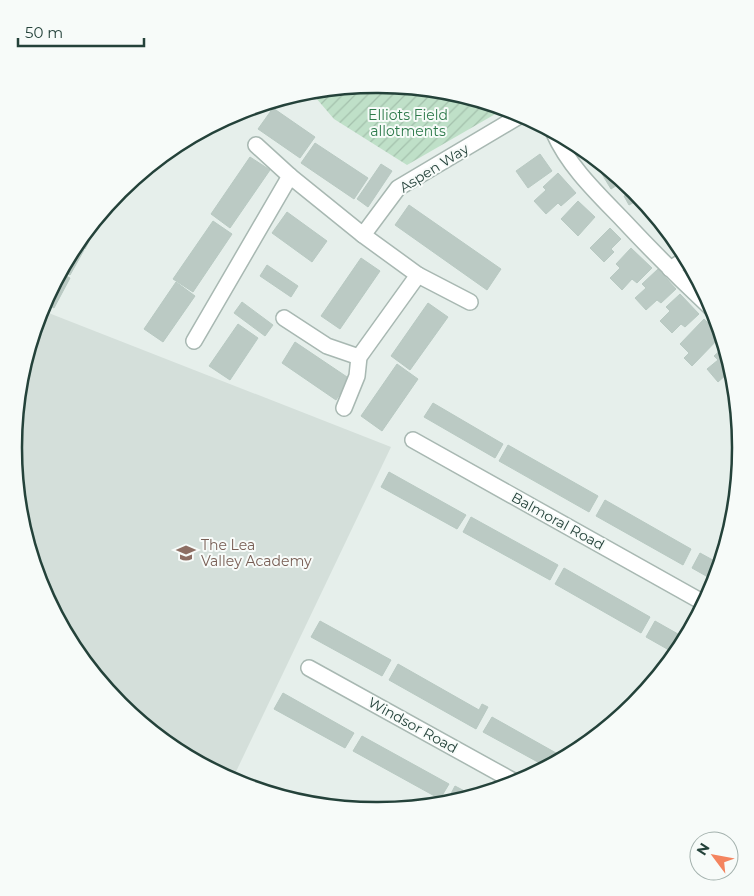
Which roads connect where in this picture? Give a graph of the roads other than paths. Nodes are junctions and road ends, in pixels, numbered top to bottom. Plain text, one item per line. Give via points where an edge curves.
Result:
1 (513, 120) edge
2 (256, 145) dead end
3 (560, 145) edge
4 (290, 176) junction
5 (363, 235) junction
6 (680, 264) edge
7 (670, 269) junction
8 (418, 276) junction
9 (697, 294) edge
10 (470, 302) dead end
11 (284, 318) dead end
12 (194, 341) dead end
13 (358, 357) junction
14 (344, 408) dead end
15 (412, 440) dead end
16 (698, 599) edge
17 (308, 668) dead end
18 (508, 778) edge

1 - 5 street, Aspen Way via 398,188
2 - 4 street
3 - 7 street via 577,170
4 - 5 street
4 - 12 street
5 - 8 street
6 - 7 street
7 - 9 street
8 - 10 street
8 - 13 street
11 - 13 street via 327,346
13 - 14 street via 357,376
15 - 16 street, Balmoral Road
17 - 18 street, Windsor Road

